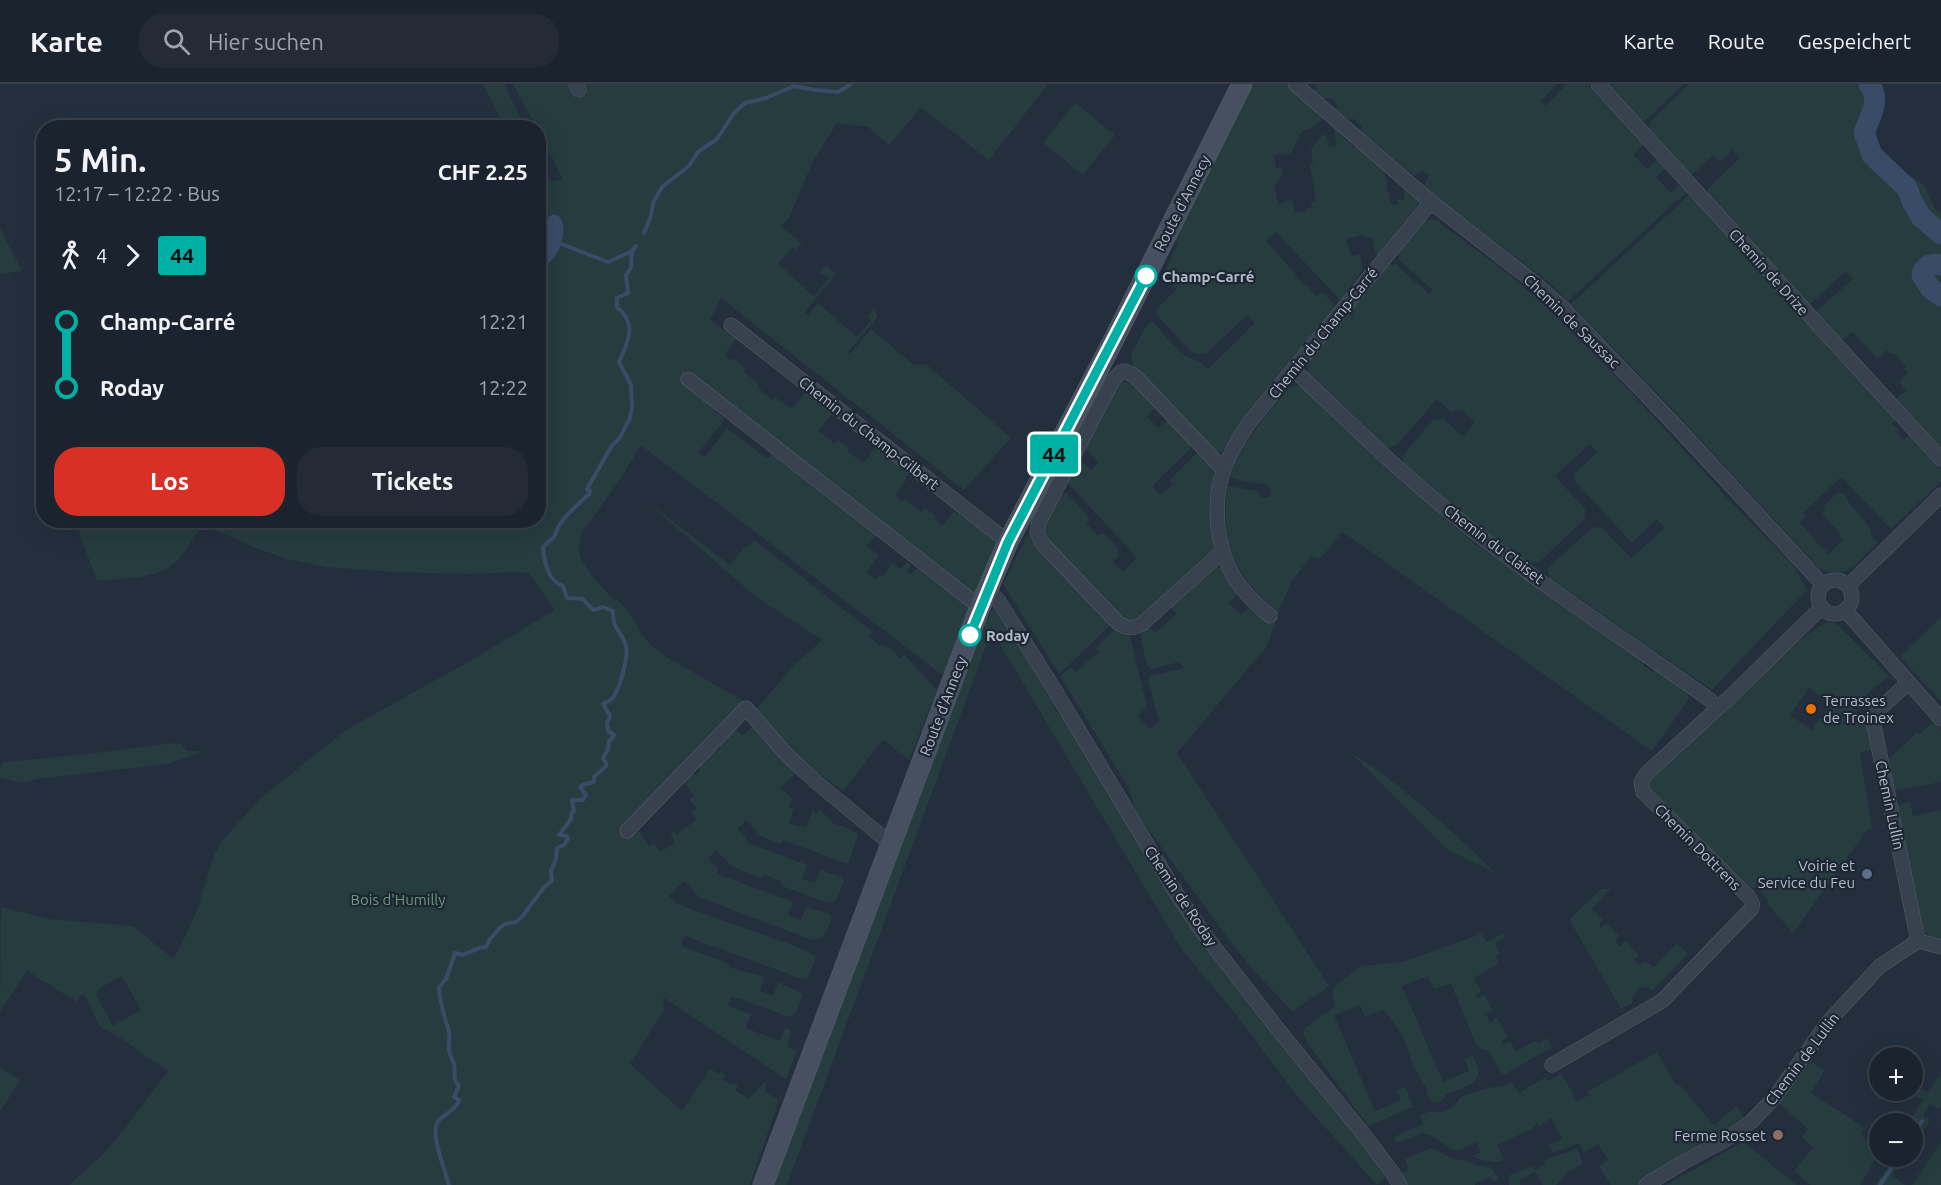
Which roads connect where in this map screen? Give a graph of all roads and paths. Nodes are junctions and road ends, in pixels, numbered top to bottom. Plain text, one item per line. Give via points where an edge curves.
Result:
1 (1242, 84) edge
2 (1295, 84) edge
3 (1598, 84) edge
4 (1431, 202) junction
5 (731, 325) dead end
6 (1294, 370) junction
7 (688, 379) dead end
8 (1941, 459) edge
9 (1223, 469) junction
10 (1941, 495) edge
11 (1008, 542) junction
12 (1223, 551) junction
13 (1824, 585) junction
14 (1848, 586) junction
15 (983, 599) junction
16 (1822, 607) junction
17 (1845, 610) junction
18 (1269, 616) dead end
19 (1908, 683) junction
20 (1710, 700) dead end
21 (1941, 719) edge
22 (627, 831) dead end
23 (891, 844) junction
24 (1918, 941) junction
25 (1941, 947) edge
26 (1552, 1065) dead end
27 (763, 1185) edge
28 (1400, 1185) edge
29 (1646, 1185) edge

1 - 11 main road, Route d'Annecy
2 - 4 street, Chemin de Saussac
3 - 8 street, Chemin de Drize
4 - 6 street, Chemin du Champ-Carré
4 - 13 street, Chemin de Saussac via 1563,308
5 - 11 street, Chemin du Champ-Gilbert
6 - 9 street, Chemin du Champ-Carré via 1249,423
6 - 20 street, Chemin du Claiset via 1452,514
7 - 15 street, Chemin de Roday
9 - 12 street, Chemin du Champ-Carré via 1218,524
9 - 12 street via 1135,376 1121,372 1113,380 1060,481 1037,533 1117,622 1128,628 1142,624
10 - 14 street
11 - 15 main road, Route d'Annecy
12 - 18 street, Chemin du Champ-Carré via 1235,579
13 - 14 street via 1836,580
13 - 16 street via 1818,596
14 - 17 street via 1851,601
15 - 23 main road, Route d'Annecy
15 - 28 street, Chemin de Roday via 998,600 1204,934
16 - 17 street via 1833,613
16 - 26 street, Chemin Dottrens via 1641,782 1643,792 1749,897 1752,908 1662,1001
17 - 19 street
19 - 21 street
19 - 24 street, Chemin Lullin via 1876,712 1873,721
22 - 23 street via 746,708 808,774
23 - 27 main road, Route d'Annecy
24 - 25 street
24 - 29 street, Chemin de Lullin via 1880,966 1828,1022 1775,1097 1751,1122

